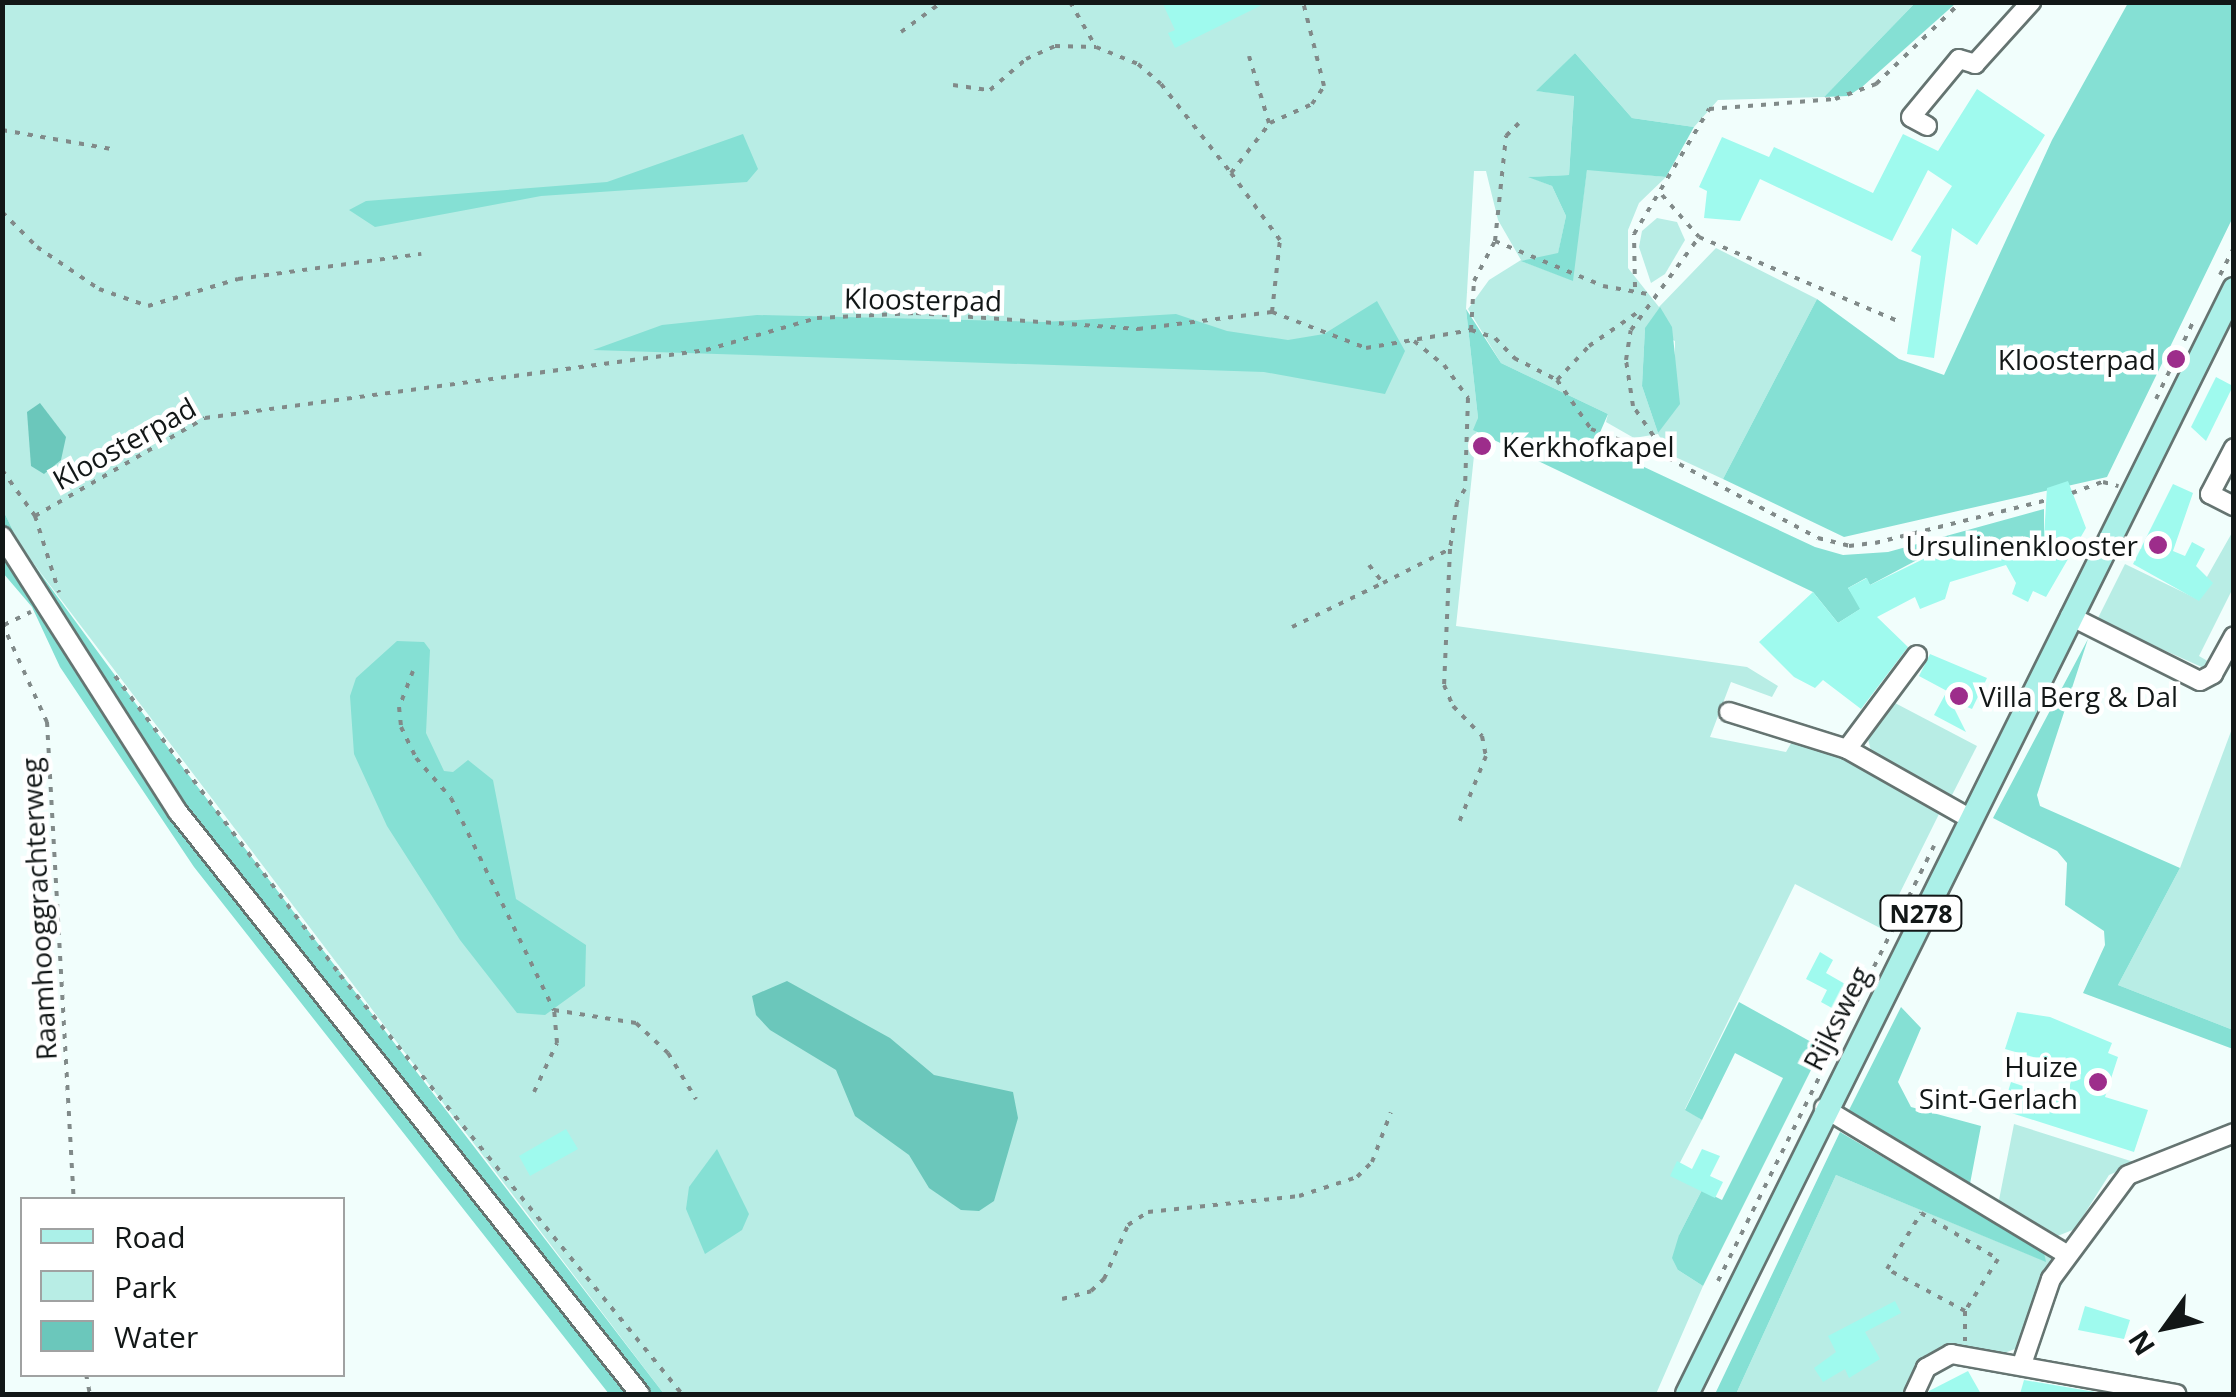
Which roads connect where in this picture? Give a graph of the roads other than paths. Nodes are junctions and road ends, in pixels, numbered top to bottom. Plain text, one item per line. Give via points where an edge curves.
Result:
1 (2031, 2) edge
2 (1926, 126) dead end
3 (2234, 289) edge
4 (2226, 321) edge
5 (2234, 448) edge
6 (2234, 506) edge
7 (2, 536) edge
8 (2070, 616) junction
9 (2234, 636) edge
10 (1916, 655) dead end
11 (1729, 712) dead end
12 (1846, 750) junction
13 (1969, 818) junction
14 (1824, 1108) junction
15 (2234, 1133) edge
16 (2066, 1254) junction
17 (2022, 1364) junction
18 (640, 1394) edge
19 (1687, 1394) edge
20 (1914, 1394) edge
21 (2176, 1394) edge

1 - 2 street via 1975,64 1959,59 1910,116
3 - 4 main road, Rijksweg / N278
4 - 8 main road, Rijksweg / N278
5 - 6 street via 2210,494
7 - 18 street via 53,604 196,838
8 - 9 street via 2200,680 2214,674
8 - 13 main road, Rijksweg / N278
10 - 12 street
11 - 12 street
12 - 13 street
13 - 14 main road, Rijksweg / N278
14 - 16 street
14 - 19 main road, Rijksweg / N278
15 - 16 street via 2128,1175
16 - 17 street via 2050,1280
17 - 20 street via 1951,1354 1926,1368
17 - 21 street

